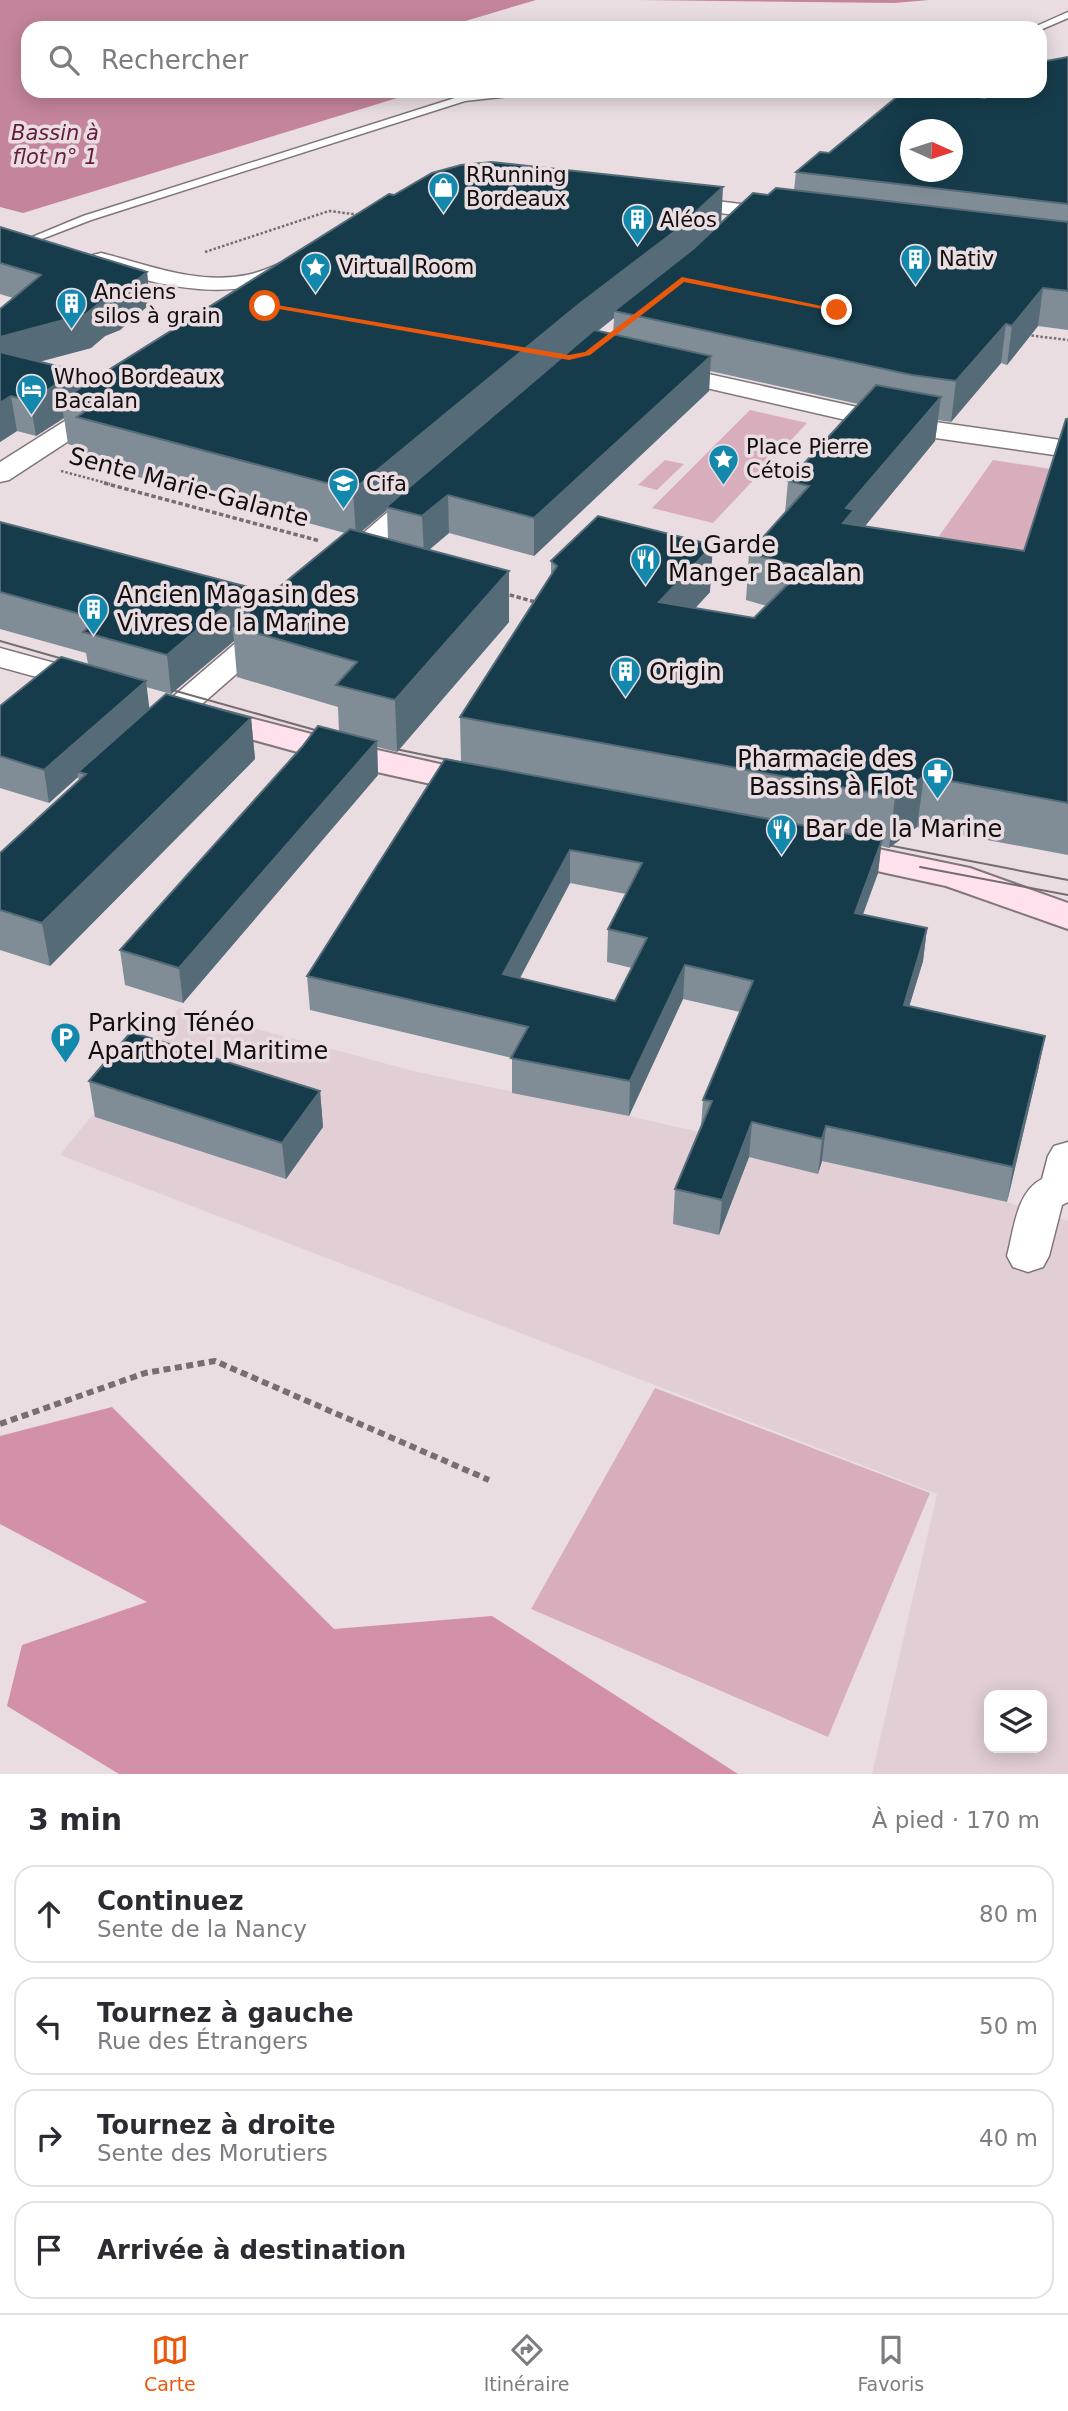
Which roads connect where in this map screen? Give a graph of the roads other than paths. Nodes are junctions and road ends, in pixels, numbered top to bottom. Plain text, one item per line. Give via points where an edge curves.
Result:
1 (1068, 15) edge
2 (1047, 24) edge
3 (464, 98) edge
4 (967, 98) edge
5 (910, 108) edge
6 (789, 192) edge
7 (658, 200) edge
8 (764, 213) junction
9 (803, 218) edge
10 (732, 231) edge
11 (20, 237) joint
12 (313, 253) edge
13 (641, 366) edge
14 (126, 392) edge
15 (1068, 449) edge
16 (0, 474) edge
17 (442, 480) edge
18 (327, 579) edge
19 (285, 616) edge
20 (0, 657) edge
21 (147, 700) junction
22 (133, 748) edge
23 (522, 793) edge
24 (798, 845) edge
25 (1064, 917) edge
26 (1066, 1178) edge
27 (1028, 1256) dead end

1 - 2 lane
3 - 11 lane
4 - 5 street
6 - 8 street
7 - 8 street
8 - 9 street
8 - 10 street via 742,221
11 - 12 street via 169,281 245,295
13 - 15 street via 907,426
14 - 16 street
17 - 18 street
19 - 21 street
20 - 21 street
21 - 22 street
21 - 23 street via 341,753
24 - 25 street via 920,867 982,884
26 - 27 street via 1044,1196

